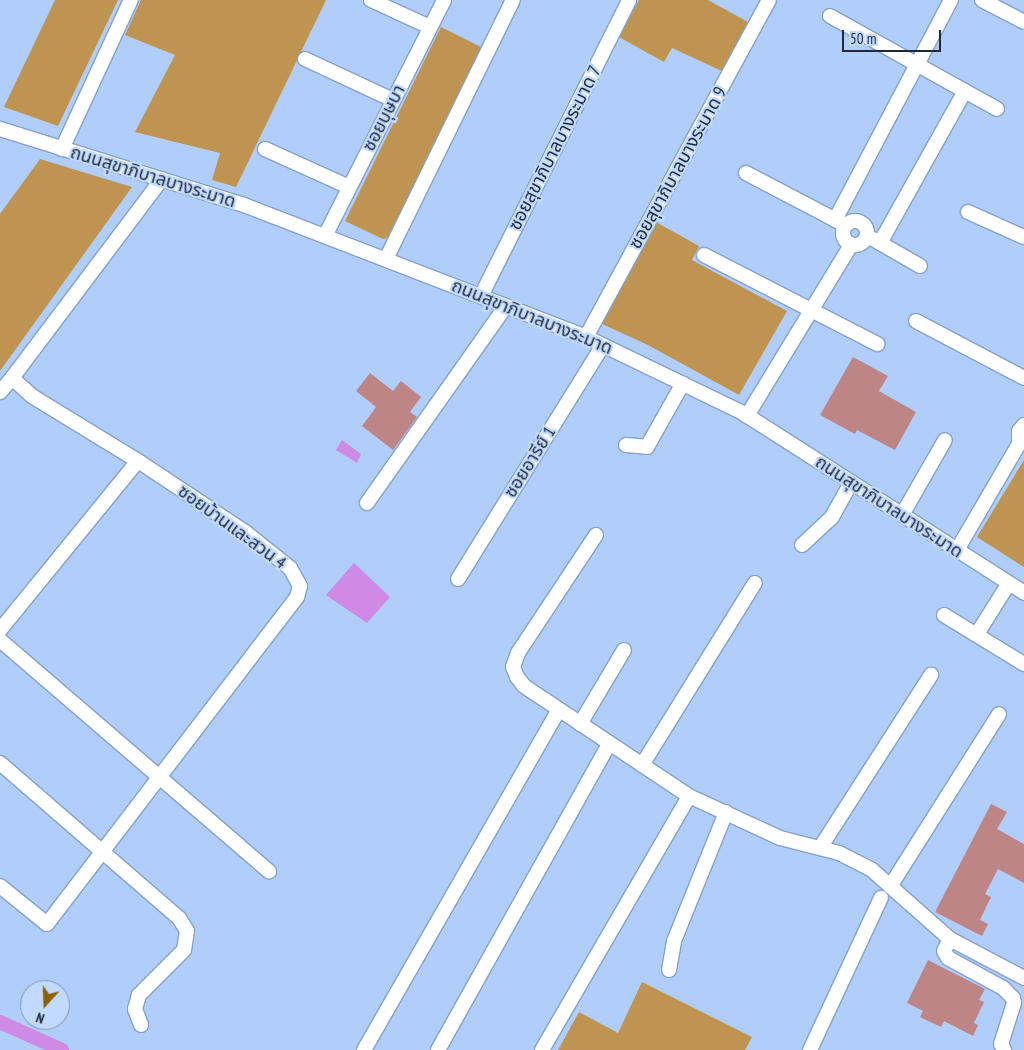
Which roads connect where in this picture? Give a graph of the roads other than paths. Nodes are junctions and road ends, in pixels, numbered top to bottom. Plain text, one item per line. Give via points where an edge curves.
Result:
1 (131, 0) edge
2 (371, 0) edge
3 (444, 0) edge
4 (514, 0) edge
5 (629, 0) edge
6 (769, 0) edge
7 (951, 0) edge
8 (982, 0) edge
9 (830, 16) dead end
10 (1024, 22) edge
11 (430, 28) junction
12 (304, 59) dead end
13 (917, 64) junction
14 (965, 91) junction
15 (394, 100) junction
16 (997, 109) dead end
17 (0, 129) edge
18 (62, 149) junction
19 (265, 149) dead end
20 (746, 173) dead end
21 (162, 179) junction
22 (349, 187) junction
23 (968, 212) dead end
24 (840, 223) junction
25 (325, 236) junction
26 (867, 236) junction
27 (1024, 237) edge
28 (880, 243) junction
29 (851, 245) junction
30 (704, 255) dead end
31 (386, 259) junction
32 (920, 266) dead end
33 (481, 296) junction
34 (506, 306) junction
35 (811, 310) junction
36 (916, 322) dead end
37 (586, 337) junction
38 (877, 344) dead end
39 (603, 345) junction
40 (12, 378) junction
41 (1024, 378) edge
42 (683, 382) junction
43 (0, 392) edge
44 (747, 416) junction
45 (1024, 425) edge
46 (945, 440) dead end
47 (1021, 443) edge
48 (626, 445) dead end
49 (138, 461) junction
50 (851, 483) junction
51 (367, 504) dead end
52 (902, 514) junction
53 (596, 535) dead end
54 (802, 545) dead end
55 (956, 550) junction
56 (458, 579) dead end
57 (755, 583) dead end
58 (1009, 583) junction
59 (1024, 593) edge
60 (944, 615) dead end
61 (0, 630) edge
62 (977, 634) junction
63 (0, 640) edge
64 (624, 650) dead end
65 (1022, 657) edge
66 (931, 675) dead end
67 (559, 710) junction
68 (999, 714) dead end
69 (580, 724) junction
70 (610, 744) junction
71 (0, 763) edge
72 (642, 765) junction
73 (159, 775) junction
74 (689, 796) junction
75 (726, 812) junction
76 (820, 848) junction
77 (102, 851) junction
78 (269, 871) dead end
79 (891, 885) junction
80 (0, 886) edge
81 (881, 898) dead end
82 (950, 939) junction
83 (670, 970) dead end
84 (1024, 978) edge
85 (141, 1025) dead end
86 (364, 1050) edge
87 (438, 1050) edge
88 (542, 1050) edge
89 (810, 1050) edge
90 (1004, 1050) edge

1 - 18 street
2 - 11 street
3 - 11 street, ซอยบุษบา
4 - 31 street
5 - 33 street, ซอยสุขาภิบาลบางระมาด 7
6 - 37 street, ซอยสุขาภิบาลบางระมาด 9
7 - 13 street
8 - 10 street
9 - 13 street
11 - 15 street, ซอยบุษบา
12 - 15 street
13 - 14 street
13 - 24 street
14 - 16 street
14 - 28 street
15 - 22 street, ซอยบุษบา
17 - 18 street, ถนนสุขาภิบาลบางระมาด
18 - 21 street, ถนนสุขาภิบาลบางระมาด
19 - 22 street
20 - 24 street
21 - 25 street, ถนนสุขาภิบาลบางระมาด via 244,205
21 - 40 street
22 - 25 street, ซอยบุษบา
23 - 27 street
24 - 26 street via 860,222 866,227
24 - 29 street via 843,236
25 - 31 street, ถนนสุขาภิบาลบางระมาด
26 - 28 street
26 - 29 street via 859,245
28 - 32 street
29 - 35 street
30 - 35 street
31 - 33 street, ถนนสุขาภิบาลบางระมาด
33 - 34 street, ถนนสุขาภิบาลบางระมาด
34 - 37 street, ถนนสุขาภิบาลบางระมาด
34 - 51 street
35 - 38 street
35 - 44 street
36 - 41 street
37 - 39 street, ถนนสุขาภิบาลบางระมาด
39 - 42 street, ถนนสุขาภิบาลบางระมาด
39 - 56 street, ซอยอารีย์ 1
40 - 43 street
40 - 49 street, ซอยบ้านและสวน 4 via 32,396
42 - 44 street, ถนนสุขาภิบาลบางระมาด
42 - 48 street via 647,447
44 - 50 street, ถนนสุขาภิบาลบางระมาด
45 - 47 street via 1019,431
46 - 52 street
47 - 55 street
49 - 61 street
49 - 73 street, ซอยบ้านและสวน 4 via 245,532 290,568 300,586 297,597
50 - 52 street, ถนนสุขาภิบาลบางระมาด
50 - 54 street via 832,517
52 - 55 street, ถนนสุขาภิบาลบางระมาด
53 - 67 street via 518,653 513,667 524,686
55 - 58 street, ถนนสุขาภิบาลบางระมาด
57 - 72 street
58 - 59 street, ถนนสุขาภิบาลบางระมาด
58 - 62 street
60 - 62 street
62 - 65 street
63 - 73 street
64 - 69 street
66 - 76 street
67 - 69 street
67 - 86 street
68 - 79 street
69 - 70 street
70 - 72 street
70 - 87 street
71 - 77 street
72 - 74 street
73 - 77 street, ซอยบ้านและสวน 4
73 - 78 street
74 - 75 street
74 - 88 street
75 - 76 street via 780,838
75 - 83 street via 674,941
76 - 79 street via 848,857
77 - 80 street, ซอยบ้านและสวน 4 via 47,924
77 - 85 street via 179,918 187,931 184,950 139,995 135,1008
79 - 82 street
81 - 89 street
82 - 84 street
82 - 90 street via 944,951 948,958 1003,988 1013,998 1001,1044

